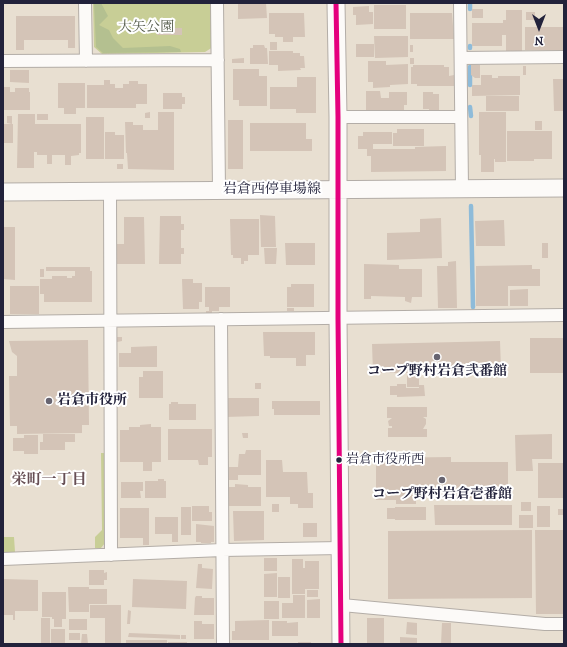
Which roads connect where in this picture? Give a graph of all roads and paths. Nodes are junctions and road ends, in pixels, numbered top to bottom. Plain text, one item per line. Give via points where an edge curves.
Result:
1 (85, 3) edge
2 (217, 3) edge
3 (336, 3) edge
4 (460, 3) edge
5 (461, 58) junction
6 (564, 58) edge
7 (86, 60) junction
8 (218, 60) junction
9 (3, 61) edge
10 (338, 117) junction
11 (462, 117) junction
12 (564, 188) edge
13 (462, 189) junction
14 (338, 190) junction
15 (110, 191) junction
16 (219, 191) junction
17 (3, 192) edge
18 (564, 315) edge
19 (338, 318) junction
20 (221, 320) junction
21 (110, 321) junction
22 (3, 322) edge
23 (341, 548) junction
24 (222, 550) junction
25 (111, 555) junction
26 (3, 559) edge
27 (342, 605) junction
28 (564, 624) edge
29 (224, 644) edge
30 (341, 644) edge

1 - 7 street
2 - 8 street
3 - 10 street
4 - 5 street
5 - 6 street
5 - 11 street
7 - 8 street
7 - 9 street
8 - 16 street
10 - 11 street
10 - 14 street
11 - 13 street
12 - 13 street, 岩倉西停車場線
13 - 14 street, 岩倉西停車場線
14 - 16 street, 岩倉西停車場線
14 - 19 street
15 - 16 street, 岩倉西停車場線
15 - 17 street, 岩倉西停車場線
15 - 21 street
18 - 19 street
19 - 20 street
19 - 23 street
20 - 21 street
20 - 24 street
21 - 22 street
21 - 25 street
23 - 24 street
23 - 27 street
24 - 25 street
24 - 29 street
25 - 26 street
27 - 28 street
27 - 30 street

